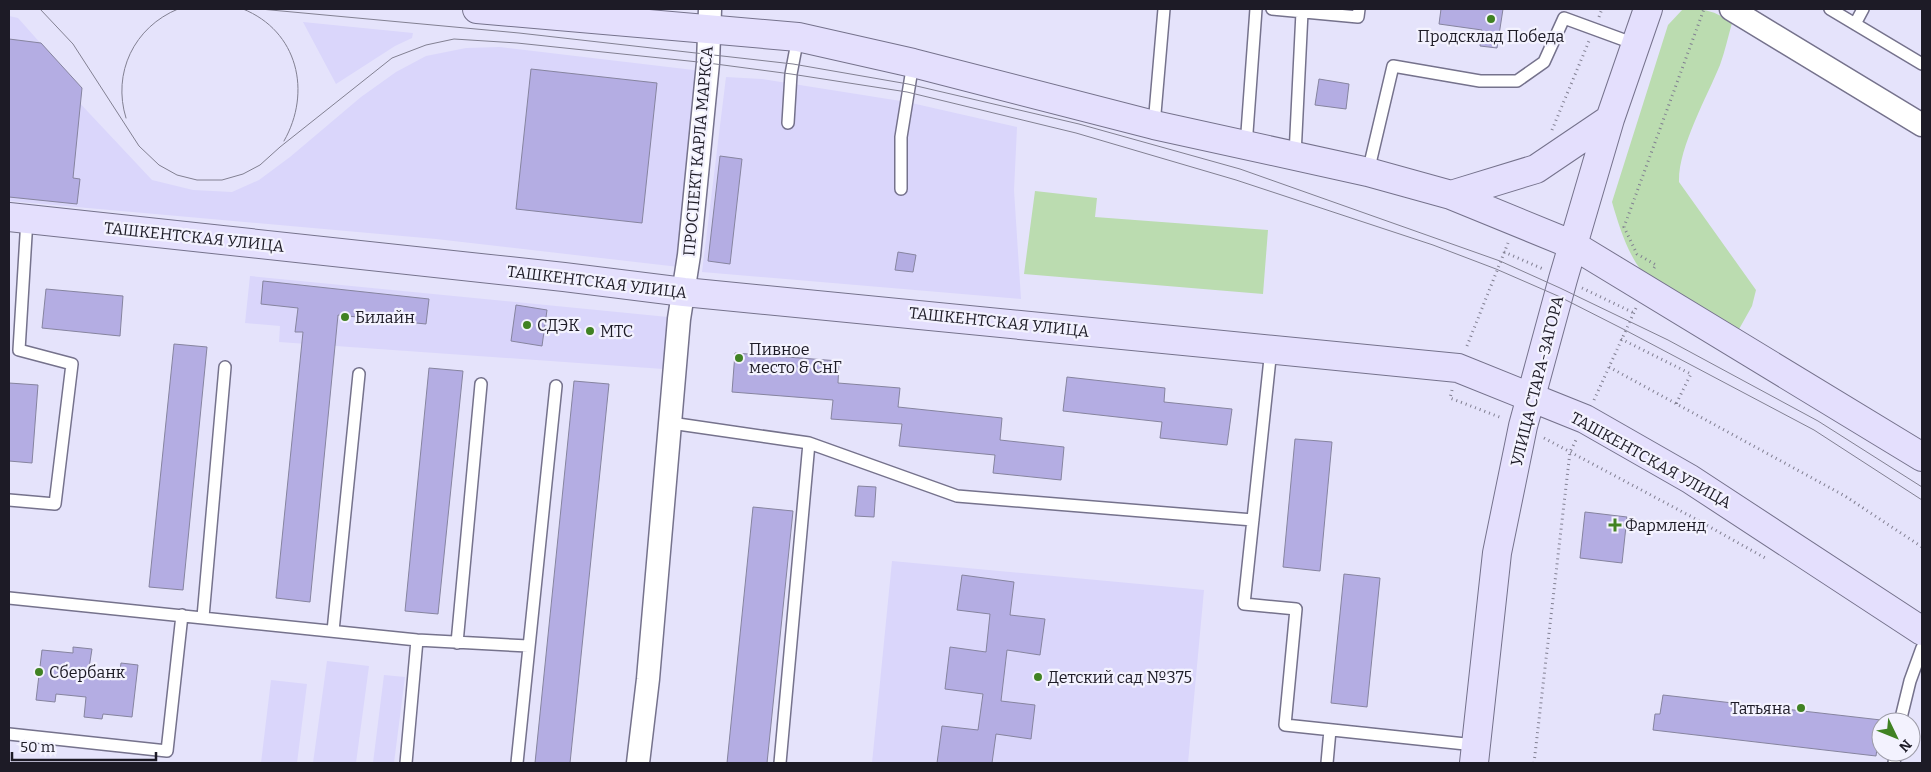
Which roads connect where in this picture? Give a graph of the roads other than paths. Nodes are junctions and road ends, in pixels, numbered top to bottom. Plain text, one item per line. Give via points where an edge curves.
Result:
1 (477, 9) edge
2 (1164, 9) edge
3 (1256, 9) edge
4 (1272, 9) edge
5 (1359, 9) edge
6 (1648, 9) edge
7 (1731, 9) edge
8 (1830, 9) edge
9 (1863, 9) edge
10 (1302, 12) junction
11 (1564, 13) edge
12 (709, 18) edge
13 (1855, 24) junction
14 (798, 37) junction
15 (1635, 44) junction
16 (913, 63) junction
17 (1922, 64) edge
18 (1610, 119) junction
19 (788, 123) dead end
20 (1154, 125) junction
21 (1922, 125) edge
22 (1246, 146) junction
23 (1295, 157) junction
24 (1368, 172) junction
25 (901, 189) dead end
26 (1451, 195) junction
27 (18, 218) edge
28 (1573, 246) junction
29 (684, 292) junction
30 (1270, 349) junction
31 (225, 366) dead end
32 (359, 374) dead end
33 (481, 384) dead end
34 (556, 386) dead end
35 (1531, 399) junction
36 (671, 423) junction
37 (809, 443) junction
38 (1922, 457) edge
39 (9, 500) edge
40 (1253, 520) junction
41 (9, 598) edge
42 (182, 615) junction
43 (203, 617) junction
44 (334, 631) junction
45 (1922, 631) edge
46 (417, 640) junction
47 (458, 643) junction
48 (528, 646) junction
49 (1922, 648) edge
50 (1902, 712) edge
51 (1330, 730) junction
52 (9, 734) edge
53 (1474, 754) edge
54 (406, 763) edge
55 (517, 763) edge
56 (638, 763) edge
57 (780, 763) edge
58 (1326, 763) edge

1 - 12 main road
2 - 20 lane
3 - 22 lane
4 - 10 lane
5 - 10 lane via 1358,17
6 - 15 main road, УЛИЦА СТАРА-ЗАГОРА
7 - 21 street
8 - 13 lane
9 - 13 lane
10 - 23 lane
11 - 15 lane via 1594,29
11 - 24 lane via 1544,62 1516,82 1480,81 1393,66
12 - 14 main road
12 - 29 street, ПРОСПЕКТ КАРЛА МАРКСА via 707,72
13 - 17 lane
14 - 16 main road
14 - 19 lane via 791,74
15 - 18 main road, УЛИЦА СТАРА-ЗАГОРА
16 - 20 main road
16 - 25 lane via 901,137
18 - 26 main road via 1536,169
18 - 28 main road, УЛИЦА СТАРА-ЗАГОРА
20 - 22 main road
22 - 23 main road
23 - 24 main road
24 - 26 main road
26 - 28 main road
27 - 29 main road, ТАШКЕНТСКАЯ УЛИЦА
27 - 39 lane via 19,350 72,364 55,504
28 - 35 main road, УЛИЦА СТАРА-ЗАГОРА
28 - 38 main road
29 - 30 main road, ТАШКЕНТСКАЯ УЛИЦА
29 - 36 street, ПРОСПЕКТ КАРЛА МАРКСА via 678,320
30 - 35 main road, ТАШКЕНТСКАЯ УЛИЦА via 1458,368
30 - 40 lane
31 - 43 lane
32 - 44 lane
33 - 47 lane
34 - 48 lane
35 - 45 main road, ТАШКЕНТСКАЯ УЛИЦА via 1585,419 1690,479
35 - 53 main road, УЛИЦА СТАРА-ЗАГОРА via 1497,553
36 - 37 lane
36 - 56 street, ПРОСПЕКТ КАРЛА МАРКСА
37 - 40 lane via 958,496
37 - 57 lane
40 - 51 lane via 1244,604 1296,609 1285,725
41 - 42 lane
42 - 43 lane
42 - 52 lane via 167,751
43 - 44 lane
44 - 46 lane
46 - 47 lane
46 - 54 lane
47 - 48 lane
48 - 55 lane
49 - 50 lane
51 - 53 lane
51 - 58 lane

